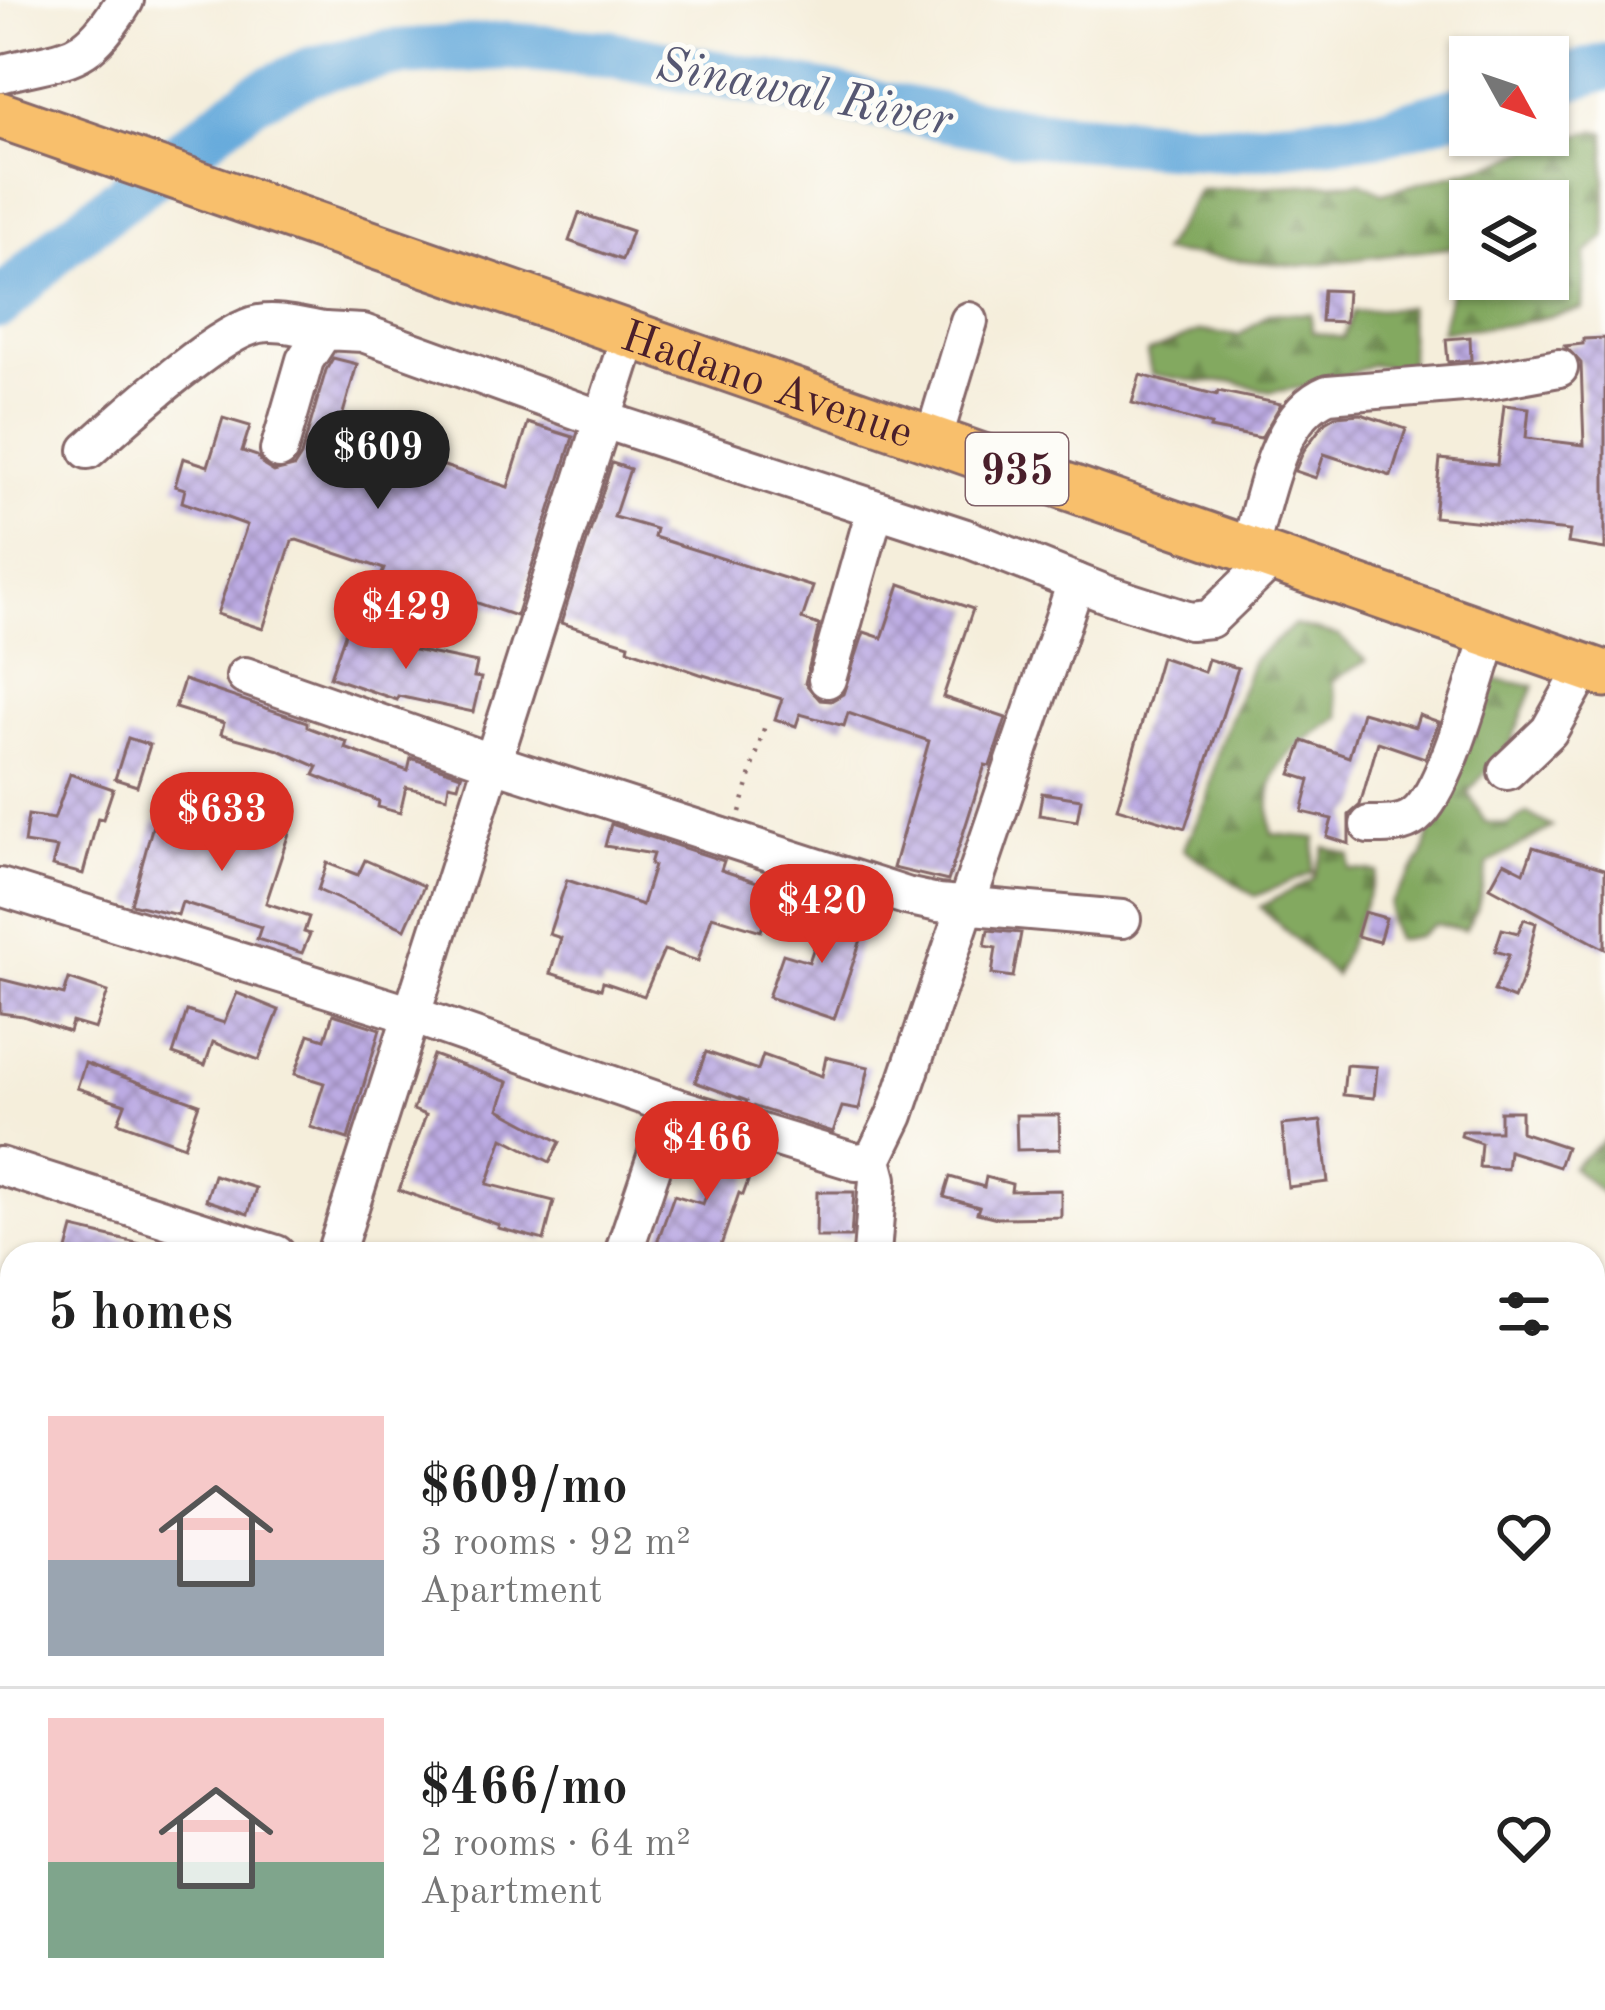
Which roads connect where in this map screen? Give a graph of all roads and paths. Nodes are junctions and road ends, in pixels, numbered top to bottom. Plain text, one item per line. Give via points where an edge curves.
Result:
1 (125, 0) edge
2 (0, 74) edge
3 (0, 115) edge
4 (969, 321) dead end
5 (324, 332) junction
6 (630, 334) junction
7 (1559, 368) dead end
8 (601, 418) junction
9 (933, 440) junction
10 (88, 450) dead end
11 (278, 450) dead end
12 (874, 510) junction
13 (1261, 554) junction
14 (1076, 582) junction
15 (1490, 634) junction
16 (1595, 670) edge
17 (245, 676) dead end
18 (827, 679) dead end
19 (765, 725) dead end
20 (491, 762) junction
21 (1507, 771) dead end
22 (1369, 825) dead end
23 (732, 841) junction
24 (0, 887) edge
25 (966, 906) junction
26 (1122, 920) dead end
27 (410, 1014) junction
28 (674, 1106) junction
29 (873, 1160) junction
30 (0, 1166) edge
31 (238, 1242) edge
32 (339, 1242) edge
33 (627, 1242) edge
34 (873, 1242) edge

1 - 2 street via 80,54
3 - 6 main road, Hadano Avenue / 935
4 - 9 street
5 - 8 street via 363,333
5 - 10 street via 266,322 234,333
5 - 11 street via 305,360
6 - 8 street
6 - 9 main road, Hadano Avenue / 935
7 - 13 street via 1314,400 1283,440
8 - 12 street
8 - 20 street
9 - 13 main road, Hadano Avenue / 935
12 - 14 street
12 - 18 street
13 - 14 street via 1203,622
13 - 15 main road, Hadano Avenue / 935
14 - 25 street
15 - 16 main road, Hadano Avenue / 935
15 - 22 street via 1425,806 1407,821
16 - 21 street
17 - 20 street
19 - 23 path
20 - 23 street
20 - 27 street
23 - 25 street via 906,896
24 - 27 street
25 - 26 street
25 - 29 street via 896,1115
27 - 28 street
27 - 32 street
28 - 29 street via 856,1162
28 - 33 street
29 - 34 street
30 - 31 street

